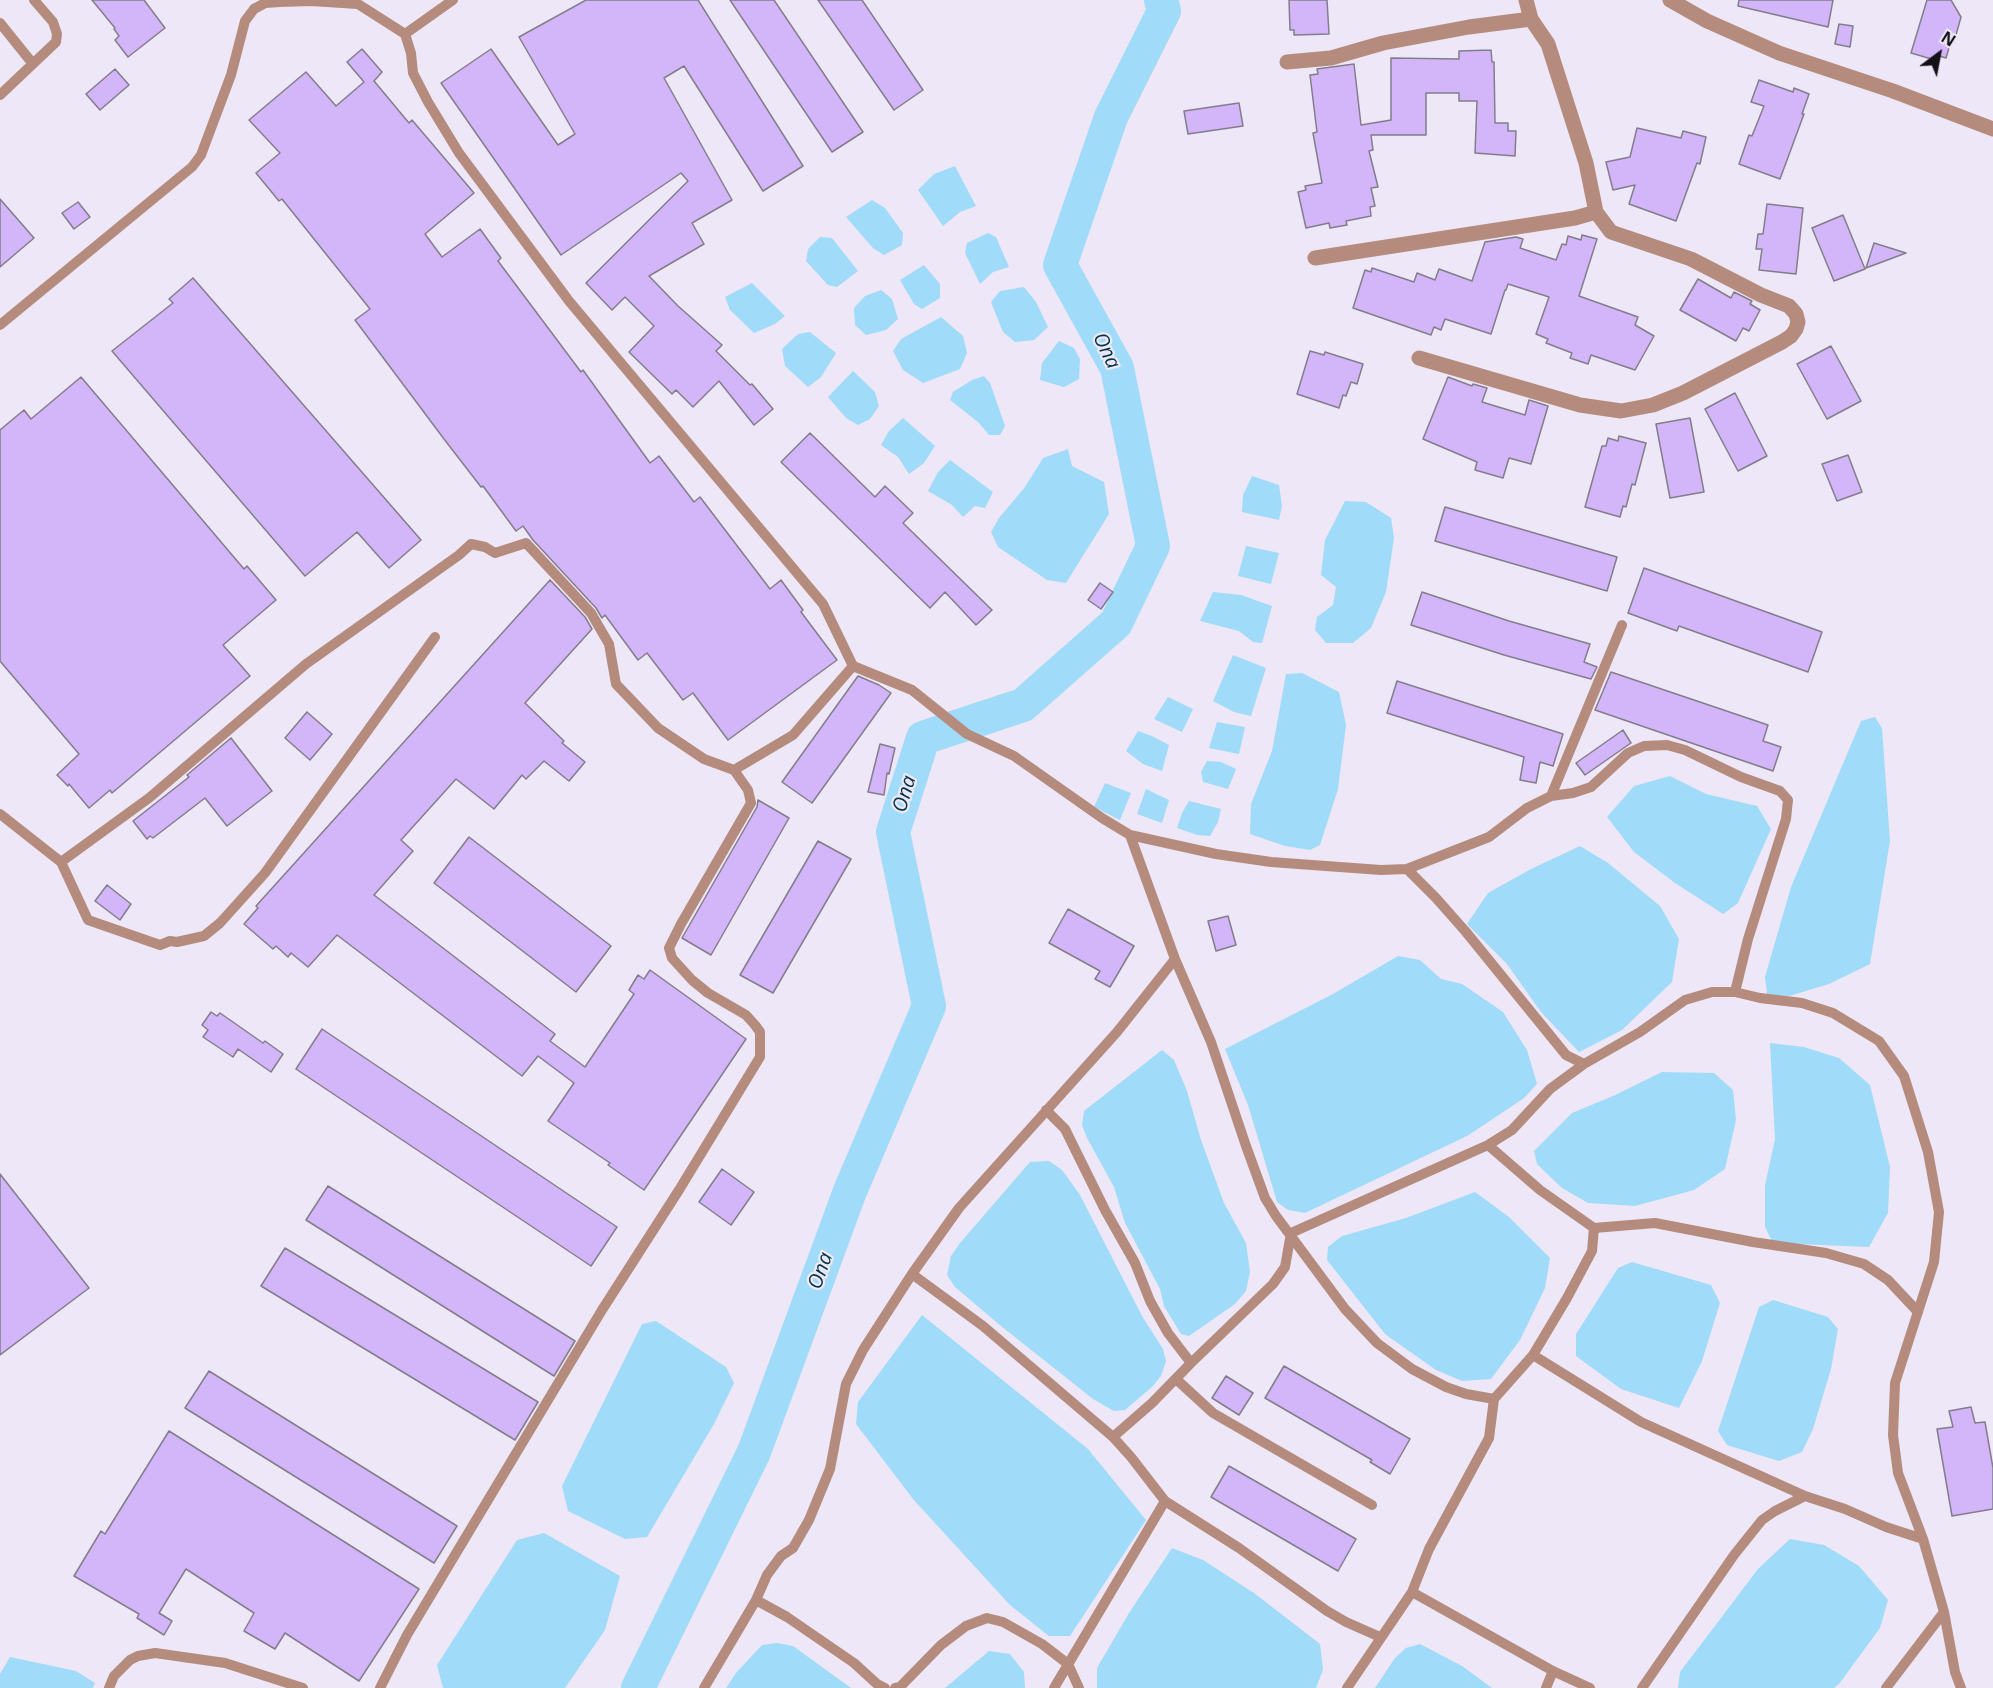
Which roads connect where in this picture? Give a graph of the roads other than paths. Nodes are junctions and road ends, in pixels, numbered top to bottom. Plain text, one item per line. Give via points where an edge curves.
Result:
1 (34, 0) edge
2 (453, 0) edge
3 (1526, 0) edge
4 (1670, 0) edge
5 (251, 4) edge
6 (1693, 5) edge
7 (1531, 19) junction
8 (0, 23) edge
9 (405, 34) junction
10 (1287, 62) dead end
11 (33, 64) junction
12 (1, 92) edge
13 (1993, 129) edge
14 (1596, 212) junction
15 (1316, 258) dead end
16 (0, 325) edge
17 (1419, 358) dead end
18 (1622, 625) dead end
19 (435, 637) dead end
20 (853, 666) junction
21 (735, 770) junction
22 (1551, 796) junction
23 (0, 814) edge
24 (1130, 835) junction
25 (61, 862) junction
26 (1407, 868) junction
27 (1175, 959) junction
28 (1735, 992) junction
29 (1584, 1064) junction
30 (1046, 1110) junction
31 (1488, 1145) junction
32 (1594, 1228) junction
33 (1291, 1233) junction
34 (912, 1274) junction
35 (1918, 1311) junction
36 (1533, 1355) junction
37 (1191, 1363) junction
38 (1176, 1379) junction
39 (1494, 1399) junction
40 (1113, 1437) junction
41 (1806, 1496) junction
42 (1165, 1501) junction
43 (1372, 1505) dead end
44 (1923, 1539) junction
45 (1412, 1593) junction
46 (756, 1600) junction
47 (1944, 1612) junction
48 (1380, 1637) junction
49 (1068, 1664) junction
50 (1553, 1671) junction
51 (109, 1688) edge
52 (303, 1688) edge
53 (380, 1688) edge
54 (704, 1688) edge
55 (885, 1688) edge
56 (895, 1688) edge
57 (1054, 1688) edge
58 (1079, 1688) edge
59 (1347, 1688) edge
60 (1546, 1688) edge
61 (1590, 1688) edge
62 (1642, 1688) edge
63 (1886, 1688) edge
64 (1961, 1688) edge

1 - 11 lane via 52,21 57,34 56,42
2 - 9 lane
3 - 7 street
4 - 6 street
5 - 9 lane via 358,4
5 - 16 lane via 231,75 208,140 196,161
6 - 13 street via 1707,21 1779,53
7 - 10 street via 1383,43 1331,58
7 - 14 street via 1548,44 1586,163
8 - 11 lane
9 - 20 lane via 413,74 459,153 570,301 823,604
11 - 12 lane
14 - 15 street
14 - 17 street via 1611,232 1691,259 1789,306 1796,314 1796,329 1782,342 1683,393 1653,405 1621,411 1580,405
18 - 22 lane
19 - 25 lane via 265,873 204,936 160,945 88,920
20 - 21 lane via 794,735
20 - 24 lane via 912,690 967,734 1014,756
21 - 25 lane via 704,759 658,728 616,684 609,644 591,613 526,543 495,553 471,544 306,664 148,798
21 - 53 lane via 751,803 669,948 672,958 692,980 746,1015 760,1032 760,1057 602,1310 407,1635
22 - 26 lane via 1527,808 1489,837
22 - 28 lane via 1591,787 1628,753 1644,746 1667,745 1780,791 1788,800 1786,819
23 - 25 lane
24 - 26 lane via 1271,862 1381,870
24 - 27 lane
26 - 29 lane via 1466,932 1566,1055
27 - 30 lane via 1117,1032
27 - 33 lane via 1211,1042 1265,1198
28 - 29 lane via 1712,992 1685,1000
28 - 35 lane via 1802,1003 1833,1013 1879,1041 1904,1076 1928,1152 1939,1212 1934,1262
29 - 31 lane via 1550,1089 1512,1130
30 - 34 lane via 959,1208
30 - 37 lane via 1065,1129 1135,1263 1150,1301
31 - 32 lane via 1540,1190
31 - 33 lane
32 - 35 lane via 1655,1223 1827,1253 1864,1264 1888,1280
32 - 36 lane via 1588,1261
33 - 37 lane via 1285,1267 1274,1284
33 - 39 lane via 1340,1301 1377,1342 1412,1369 1446,1388
34 - 40 lane via 983,1326
34 - 46 lane via 846,1384 830,1470 809,1520 793,1548 781,1556 767,1575
35 - 44 lane via 1895,1383 1893,1435 1898,1473
36 - 39 lane
36 - 41 lane via 1641,1422
37 - 38 lane
38 - 40 lane
38 - 43 lane via 1213,1413
39 - 45 lane via 1490,1438 1429,1549
40 - 42 lane
41 - 44 lane
41 - 62 lane via 1762,1520
42 - 48 lane via 1327,1611
42 - 49 lane
44 - 47 lane
45 - 48 lane
45 - 50 lane
46 - 54 lane
46 - 55 lane via 788,1617
47 - 63 lane
47 - 64 lane
48 - 59 lane
49 - 56 lane via 1042,1644 1003,1622 987,1618 966,1626 941,1645
49 - 57 lane
49 - 58 lane
50 - 60 lane
50 - 61 lane
51 - 52 lane via 114,1676 130,1660 155,1653 225,1663

